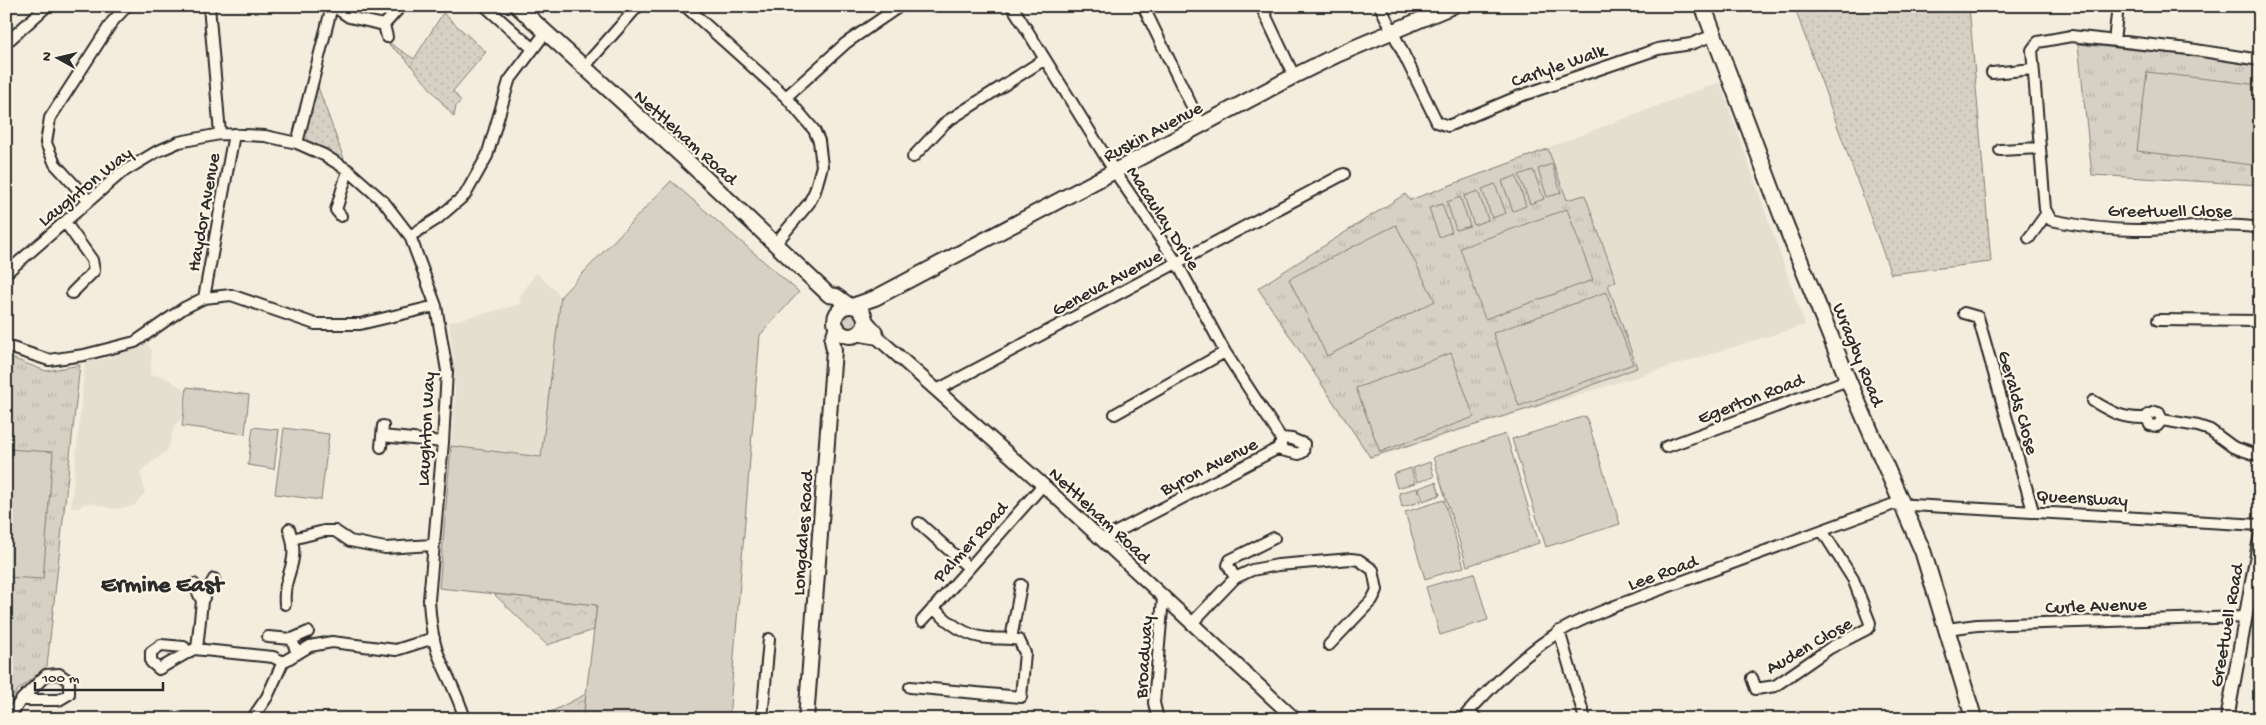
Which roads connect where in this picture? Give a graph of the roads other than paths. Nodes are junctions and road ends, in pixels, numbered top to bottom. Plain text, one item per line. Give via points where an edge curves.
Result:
1 (47, 6) edge
2 (127, 6) edge
3 (209, 6) edge
4 (333, 6) edge
5 (401, 6) edge
6 (485, 6) edge
7 (517, 6) edge
8 (638, 6) edge
9 (685, 6) edge
10 (900, 6) edge
11 (1012, 6) edge
12 (1143, 6) edge
13 (1260, 6) edge
14 (1380, 6) edge
15 (1453, 6) edge
16 (1703, 6) edge
17 (2118, 6) edge
18 (384, 25) junction
19 (546, 32) junction
20 (1392, 32) junction
21 (1714, 35) junction
22 (387, 37) dead end
23 (2114, 41) junction
24 (6, 43) edge
25 (532, 48) junction
26 (1045, 59) junction
27 (2260, 60) edge
28 (584, 67) junction
29 (2033, 69) junction
30 (1992, 73) dead end
31 (1294, 76) junction
32 (786, 97) junction
33 (1201, 125) junction
34 (220, 134) junction
35 (234, 134) junction
36 (297, 143) junction
37 (2040, 148) junction
38 (2000, 150) dead end
39 (913, 157) dead end
40 (348, 170) junction
41 (1115, 172) junction
42 (1344, 174) dead end
43 (88, 200) junction
44 (335, 212) dead end
45 (2049, 216) junction
46 (65, 222) junction
47 (2260, 228) edge
48 (410, 236) junction
49 (2029, 238) dead end
50 (776, 243) junction
51 (1177, 263) junction
52 (6, 273) edge
53 (72, 293) dead end
54 (829, 295) junction
55 (204, 298) junction
56 (875, 298) junction
57 (436, 306) junction
58 (851, 306) junction
59 (1964, 313) dead end
60 (865, 318) junction
61 (2158, 320) dead end
62 (2260, 321) edge
63 (836, 322) junction
64 (854, 335) junction
65 (878, 338) junction
66 (6, 346) edge
67 (834, 350) junction
68 (1226, 352) junction
69 (1848, 380) junction
70 (937, 390) junction
71 (2093, 401) dead end
72 (1114, 414) dead end
73 (1281, 438) junction
74 (443, 442) junction
75 (381, 447) dead end
76 (1666, 447) dead end
77 (1277, 449) junction
78 (2260, 456) edge
79 (1043, 485) junction
80 (1901, 504) junction
81 (2033, 511) junction
82 (919, 523) dead end
83 (2260, 524) edge
84 (1823, 532) junction
85 (1274, 538) dead end
86 (2260, 538) edge
87 (1101, 540) junction
88 (432, 546) junction
89 (969, 568) junction
90 (1235, 578) junction
91 (214, 579) dead end
92 (194, 584) dead end
93 (1021, 585) dead end
94 (1164, 598) junction
95 (202, 601) junction
96 (285, 604) dead end
97 (933, 608) junction
98 (2246, 617) junction
99 (922, 621) dead end
100 (1191, 624) junction
101 (1947, 629) junction
102 (1560, 631) junction
103 (308, 632) dead end
104 (268, 637) dead end
105 (434, 638) junction
106 (1332, 638) dead end
107 (292, 639) junction
108 (769, 639) dead end
109 (1012, 639) junction
110 (297, 654) junction
111 (283, 662) junction
112 (1752, 678) dead end
113 (910, 687) dead end
114 (21, 700) dead end
115 (1465, 715) edge
116 (8, 719) edge
117 (252, 719) edge
118 (465, 719) edge
119 (762, 719) edge
120 (806, 719) edge
121 (1158, 719) edge
122 (1295, 719) edge
123 (1477, 719) edge
124 (1585, 719) edge
125 (1974, 719) edge
126 (2227, 719) edge

1 - 24 street
2 - 43 street via 112,22 50,118 46,143 55,164
3 - 34 street
4 - 18 street via 349,18
4 - 36 street
5 - 18 street
6 - 25 street
7 - 19 main road, Nettleham Road
8 - 28 street
9 - 32 street
10 - 32 street via 846,43
11 - 26 street, Macaulay Drive
12 - 33 street
13 - 31 street
14 - 20 street, Carlyle Walk
15 - 20 main road, Ruskin Avenue
16 - 21 main road, Wragby Road
17 - 23 street
18 - 22 street
19 - 25 street
19 - 28 main road, Nettleham Road
20 - 21 street, Carlyle Walk via 1437,122 1448,126 1517,97 1658,48 1691,44
20 - 31 main road, Ruskin Avenue
21 - 69 main road, Wragby Road
23 - 27 street
23 - 29 street via 2071,36 2038,42 2032,50
25 - 48 street via 510,81 487,156 465,195 437,219
26 - 39 street via 946,122
26 - 41 street, Macaulay Drive
28 - 50 main road, Nettleham Road
29 - 30 street
29 - 37 street
31 - 33 main road, Ruskin Avenue
32 - 50 street via 814,130 822,166 809,203
33 - 41 main road, Ruskin Avenue
34 - 35 street, Laughton Way
34 - 43 street, Laughton Way via 179,142 156,152 121,173
35 - 36 street, Laughton Way
35 - 55 street, Haydor Avenue
36 - 40 street, Laughton Way
37 - 38 street
37 - 45 street via 2045,209
40 - 44 street
40 - 48 street, Laughton Way via 384,202
41 - 51 street, Macaulay Drive
41 - 56 main road, Ruskin Avenue
42 - 51 street, Geneva Avenue
43 - 46 street, Laughton Way
45 - 47 street, Greetwell Close via 2075,225 2137,230 2223,225
45 - 49 street
46 - 52 street, Laughton Way
46 - 53 street via 92,260 94,271
48 - 57 street, Laughton Way
50 - 54 main road, Nettleham Road
51 - 68 street, Macaulay Drive
51 - 70 street, Geneva Avenue
54 - 58 main road, Nettleham Road
54 - 63 main road, Nettleham Road
55 - 57 street via 231,296 315,324 360,324
55 - 66 street via 135,342 84,355 49,360
56 - 58 main road, Ruskin Avenue
56 - 60 main road
57 - 74 street, Laughton Way via 447,371
58 - 60 main road via 860,310
58 - 63 main road via 841,310
59 - 81 street, Geralds Close via 1978,317
60 - 64 main road via 863,328
60 - 65 street, Nettleham Road
61 - 62 street
63 - 64 main road via 843,334
63 - 67 main road, Longdales Road via 832,340
64 - 65 street
64 - 67 main road
65 - 70 street, Nettleham Road
67 - 120 main road, Longdales Road
68 - 72 street
68 - 73 street, Macaulay Drive
69 - 76 street, Egerton Road
69 - 80 main road, Wragby Road
70 - 79 street, Nettleham Road
71 - 78 street via 2122,416 2147,418 2154,426 2162,420 2198,426 2210,430 2233,447
73 - 77 street
73 - 77 street, Byron Avenue via 1300,441 1304,444 1303,452 1293,454
74 - 75 street via 383,431
74 - 88 street, Laughton Way
77 - 87 street, Byron Avenue
79 - 87 street, Nettleham Road
79 - 89 street, Palmer Road
80 - 81 street, Queensway
80 - 84 street, Lee Road
80 - 101 main road, Wragby Road via 1923,552
81 - 83 street, Queensway
82 - 89 street
84 - 102 street, Lee Road via 1615,606
84 - 112 street, Auden Close via 1853,579 1870,623 1869,628 1830,648 1775,686 1756,689
85 - 90 street via 1230,560 1228,565
86 - 98 street, Greetwell Road
87 - 94 street, Nettleham Road
88 - 96 street via 384,548 350,541 335,531 291,534 294,563 284,593
88 - 105 street, Laughton Way via 428,600
89 - 97 street, Palmer Road
90 - 100 street
90 - 106 street via 1278,564 1351,559 1367,564 1373,570 1377,590 1372,600
91 - 95 street
92 - 95 street
93 - 109 street
94 - 100 street, Nettleham Road
94 - 121 street, Broadway via 1154,703
95 - 111 street via 192,651 273,657
97 - 99 street, Palmer Road
97 - 109 street via 946,621 967,633 985,638
98 - 101 street, Curle Avenue via 1977,625
98 - 126 street, Greetwell Road
100 - 122 street, Nettleham Road
101 - 125 main road, Wragby Road
102 - 115 street, Lee Road via 1512,668
102 - 124 street
103 - 107 street
104 - 107 street
105 - 110 street via 396,650 332,642 310,646
105 - 118 street, Laughton Way
107 - 110 street
108 - 119 street
109 - 113 street via 1019,640 1025,653 1021,697
110 - 111 street
111 - 117 street via 267,697
114 - 116 street
115 - 123 street

